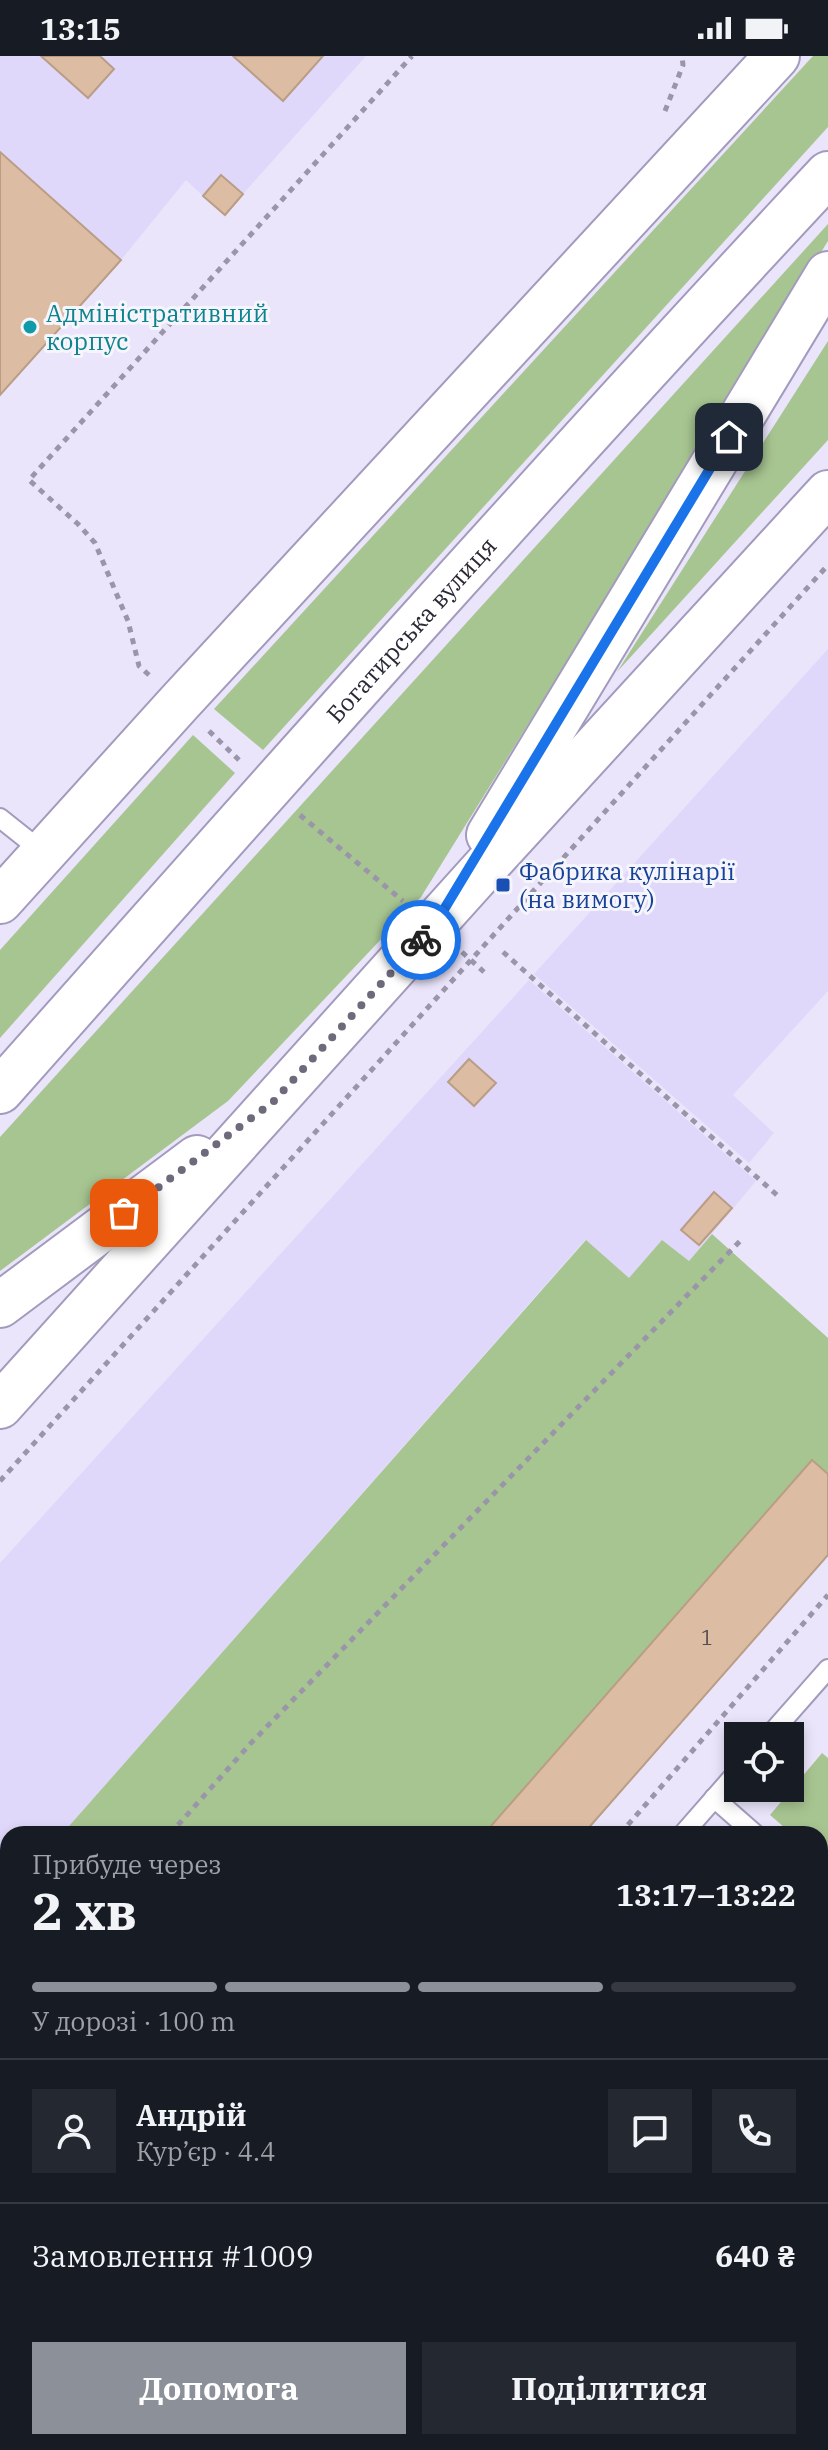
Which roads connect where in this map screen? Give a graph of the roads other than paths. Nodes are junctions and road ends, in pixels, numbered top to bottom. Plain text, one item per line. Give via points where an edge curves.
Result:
1 (763, 61) edge
2 (828, 174) edge
3 (828, 274) edge
4 (828, 493) edge
5 (0, 818) edge
6 (44, 853) junction
7 (0, 901) edge
8 (434, 926) junction
9 (0, 1091) edge
10 (273, 1102) junction
11 (0, 1305) edge
12 (0, 1406) edge
13 (828, 1669) edge
14 (781, 1722) edge
15 (724, 1787) edge
16 (714, 1798) junction
17 (690, 1826) edge
18 (746, 1826) edge

1 - 6 main road
2 - 9 main road, Богатирська вулиця via 637,379
3 - 8 main road
4 - 8 main road
5 - 6 lane
6 - 7 main road
8 - 10 main road
10 - 11 main road
10 - 12 main road
13 - 14 lane
15 - 16 lane
16 - 17 lane
16 - 18 lane

